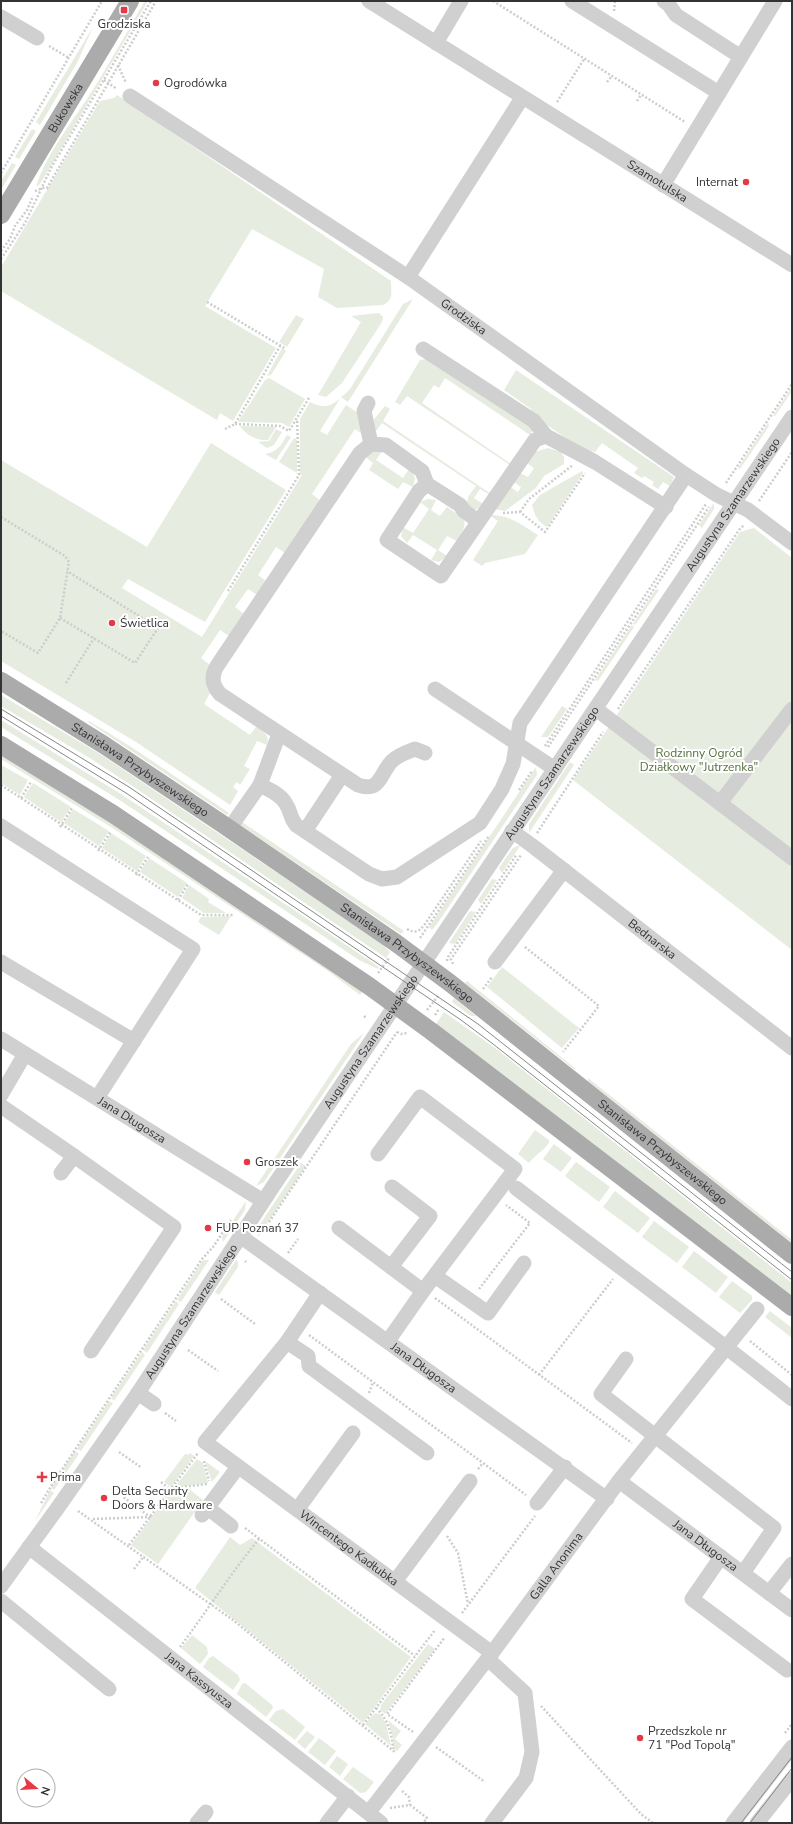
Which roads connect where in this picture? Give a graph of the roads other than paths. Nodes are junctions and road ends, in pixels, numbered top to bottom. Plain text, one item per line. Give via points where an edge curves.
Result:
1 (130, 1) edge
2 (369, 1) edge
3 (461, 1) edge
4 (572, 1) edge
5 (664, 1) edge
6 (776, 1) edge
7 (1, 17) edge
8 (37, 38) road end
9 (436, 43) junction
10 (741, 57) junction
11 (719, 93) junction
12 (130, 96) dead end
13 (522, 98) junction
14 (663, 185) junction
15 (1, 215) edge
16 (792, 265) edge
17 (408, 277) junction
18 (423, 348) dead end
19 (368, 403) dead end
20 (792, 417) edge
21 (546, 436) junction
22 (371, 444) junction
23 (686, 475) junction
24 (427, 484) junction
25 (734, 504) junction
26 (666, 507) junction
27 (482, 515) junction
28 (792, 542) edge
29 (1, 681) edge
30 (435, 689) dead end
31 (596, 709) junction
32 (792, 709) edge
33 (279, 734) junction
34 (517, 742) junction
35 (1, 745) edge
36 (425, 753) dead end
37 (555, 769) junction
38 (342, 775) junction
39 (260, 785) junction
40 (720, 803) junction
41 (1, 826) edge
42 (229, 828) junction
43 (305, 831) junction
44 (512, 831) junction
45 (792, 858) edge
46 (564, 870) junction
47 (1, 962) edge
48 (423, 963) junction
49 (495, 968) road end
50 (396, 1005) junction
51 (1, 1039) edge
52 (134, 1041) junction
53 (792, 1048) edge
54 (25, 1054) junction
55 (1, 1095) edge
56 (97, 1098) junction
57 (1, 1106) edge
58 (378, 1154) dead end
59 (74, 1156) junction
60 (60, 1173) dead end
61 (392, 1187) dead end
62 (516, 1188) dead end
63 (263, 1201) junction
64 (339, 1228) dead end
65 (240, 1236) junction
66 (792, 1255) edge
67 (524, 1263) dead end
68 (391, 1267) junction
69 (435, 1276) junction
70 (320, 1293) junction
71 (427, 1293) junction
72 (792, 1307) edge
73 (757, 1309) dead end
74 (388, 1341) junction
75 (736, 1341) junction
76 (287, 1342) junction
77 (91, 1351) dead end
78 (626, 1359) dead end
79 (792, 1386) edge
80 (138, 1393) junction
81 (792, 1399) edge
82 (154, 1404) dead end
83 (353, 1433) dead end
84 (657, 1436) junction
85 (427, 1453) dead end
86 (238, 1467) junction
87 (565, 1467) junction
88 (470, 1481) road end
89 (619, 1481) junction
90 (607, 1498) junction
91 (302, 1503) dead end
92 (537, 1503) road end
93 (231, 1526) road end
94 (29, 1547) junction
95 (721, 1557) junction
96 (792, 1564) edge
97 (743, 1573) junction
98 (399, 1576) dead end
99 (1, 1586) edge
100 (769, 1593) junction
101 (1, 1601) edge
102 (792, 1610) edge
103 (490, 1656) junction
104 (787, 1670) dead end
105 (109, 1689) dead end
106 (792, 1747) edge
107 (792, 1762) edge
108 (792, 1779) edge
109 (348, 1796) junction
110 (369, 1812) junction
111 (754, 1818) edge
112 (327, 1823) edge
113 (381, 1823) edge
114 (492, 1823) edge
115 (733, 1823) edge

1 - 15 main road, Bukowska
2 - 9 street, Szamotulska
3 - 9 street
4 - 11 street
5 - 10 street via 676,15
6 - 10 street
7 - 8 street
9 - 13 street, Szamotulska
10 - 11 street
11 - 14 street
12 - 17 street, Grodziska
13 - 14 street, Szamotulska
13 - 17 street
14 - 16 street, Szamotulska
17 - 23 street, Grodziska
18 - 21 street via 534,421
19 - 22 street via 364,411
20 - 25 street, Augustyna Szamarzewskiego
21 - 26 street
21 - 27 street via 535,440
22 - 24 street via 386,445 422,471
22 - 33 street via 360,453 214,670 214,685 220,694
23 - 25 street, Grodziska
23 - 26 street
24 - 27 street via 460,505 464,511
24 - 27 street via 419,491 387,540 441,576
25 - 28 street, Grodziska via 748,510
25 - 31 street, Augustyna Szamarzewskiego
26 - 34 street via 520,723
29 - 42 main road, Stanisława Przybyszewskiego via 104,745
30 - 34 street
31 - 37 street, Augustyna Szamarzewskiego
31 - 40 street
32 - 40 street
33 - 38 street
33 - 39 street
34 - 37 street
34 - 43 street via 513,764 502,789 480,823 397,877 382,879 369,874
35 - 50 main road via 114,814
36 - 38 street via 415,749 400,755 391,762 381,779 373,786 358,785
37 - 44 street, Augustyna Szamarzewskiego
38 - 43 street
39 - 42 street
39 - 43 street via 281,796 290,817
40 - 45 street
41 - 52 street via 193,949
42 - 48 main road, Stanisława Przybyszewskiego
44 - 46 street, Bednarska
44 - 48 street, Augustyna Szamarzewskiego
46 - 49 street
46 - 53 street, Bednarska
47 - 52 street
48 - 50 street, Augustyna Szamarzewskiego
48 - 66 main road, Stanisława Przybyszewskiego
50 - 63 street, Augustyna Szamarzewskiego
50 - 72 main road
51 - 54 street, Jana Długosza
52 - 56 street
54 - 55 street
54 - 56 street, Jana Długosza
56 - 63 street, Jana Długosza
57 - 59 street
58 - 69 street via 420,1097 516,1169
59 - 60 street
59 - 77 street via 174,1227
61 - 68 street via 430,1216
62 - 75 street via 621,1269
63 - 65 street, Augustyna Szamarzewskiego
64 - 68 street
65 - 70 street, Jana Długosza
65 - 80 street, Augustyna Szamarzewskiego
67 - 69 street via 488,1314
68 - 71 street
69 - 71 street
70 - 74 street, Jana Długosza
70 - 76 street
71 - 74 street
73 - 75 street, Galla Anonima
74 - 87 street, Jana Długosza
75 - 79 street
75 - 81 street
75 - 84 street, Galla Anonima
76 - 85 street via 308,1356 308,1366
76 - 86 street, Wincentego Kadłubka via 202,1451
78 - 84 street via 601,1394
80 - 82 street
80 - 94 street, Augustyna Szamarzewskiego
83 - 91 street
84 - 89 street, Galla Anonima
84 - 97 street via 774,1528
86 - 93 street via 205,1512
86 - 103 street, Wincentego Kadłubka
87 - 90 street, Jana Długosza
87 - 92 street
88 - 98 street
89 - 90 street, Galla Anonima
89 - 95 street, Jana Długosza
90 - 103 street, Galla Anonima
94 - 99 street, Augustyna Szamarzewskiego
94 - 109 street, Jana Kassyusza
95 - 97 street, Jana Długosza
95 - 104 street via 692,1599
96 - 100 street
97 - 100 street, Jana Długosza
100 - 102 street, Jana Długosza
101 - 105 street
103 - 110 street, Galla Anonima
103 - 114 street, Wincentego Kadłubka via 525,1693 532,1752 526,1778
106 - 111 street
107 - 111 street
108 - 111 street
109 - 110 street, Jana Kassyusza
109 - 112 street
110 - 113 street
111 - 115 street

